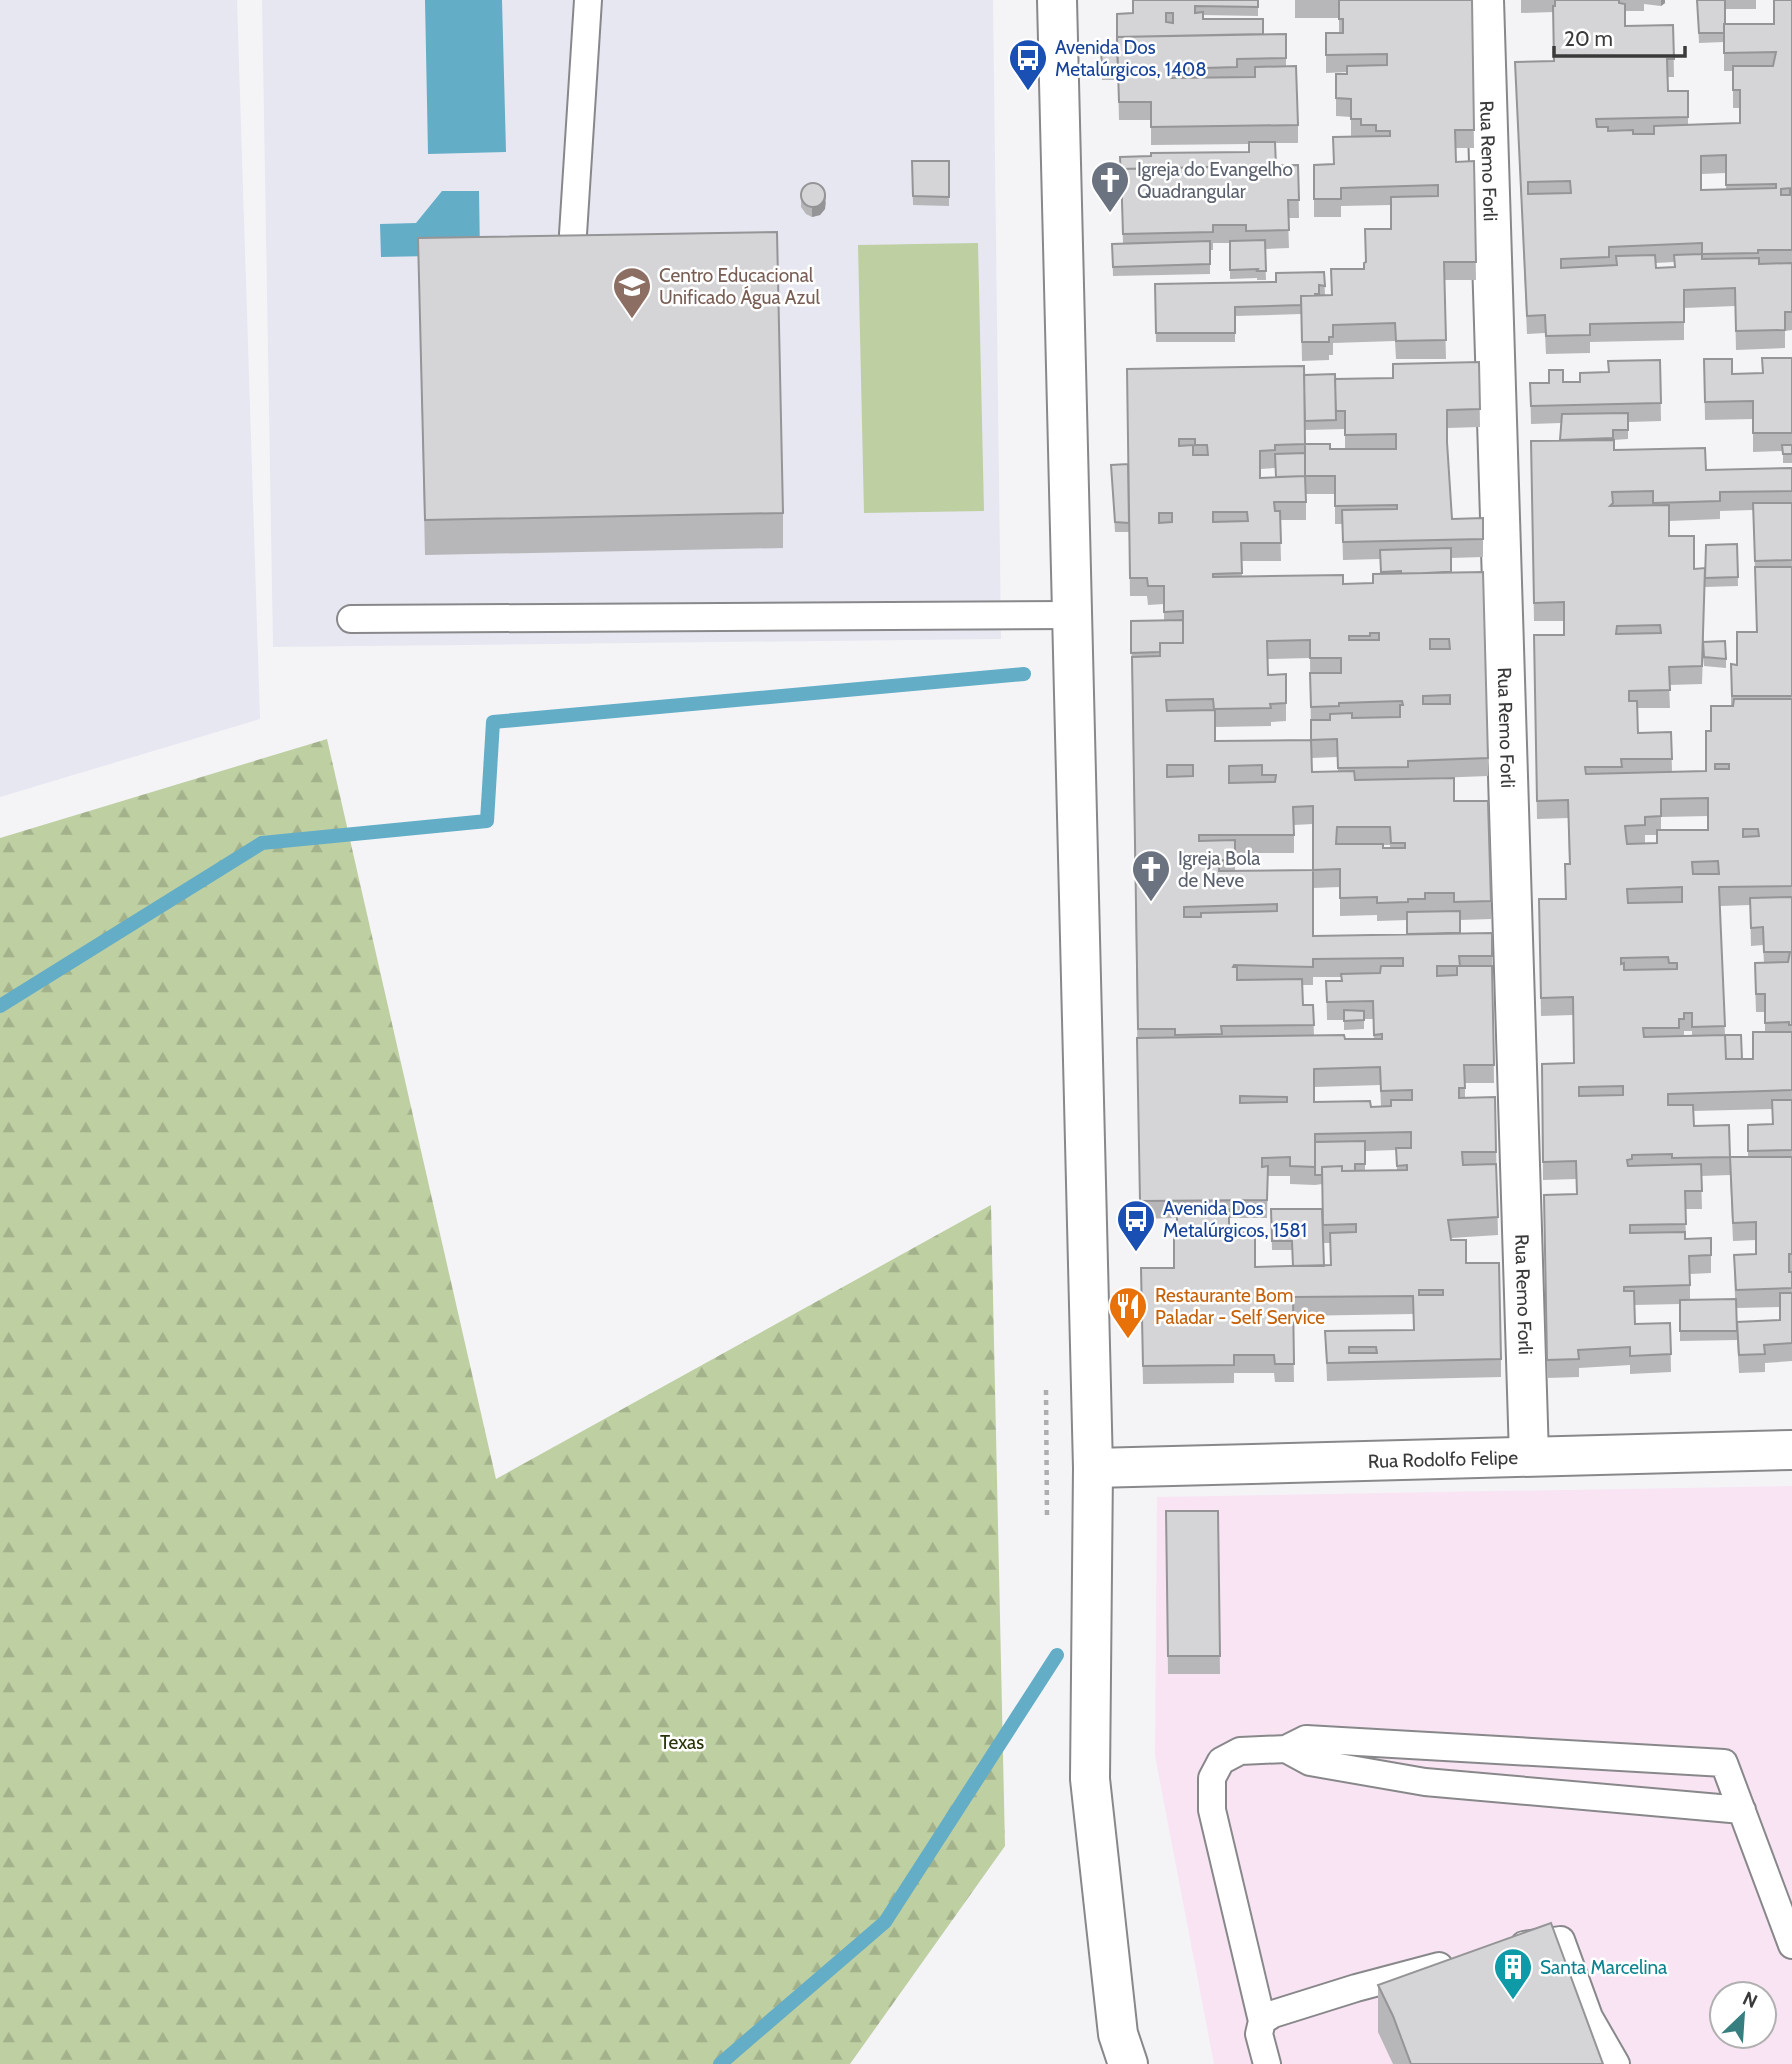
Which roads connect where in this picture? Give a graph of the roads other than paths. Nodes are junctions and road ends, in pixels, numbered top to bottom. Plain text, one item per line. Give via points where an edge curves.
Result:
1 (588, 0) edge
2 (1057, 0) edge
3 (1484, 0) edge
4 (573, 234) edge
5 (1072, 615) junction
6 (351, 619) dead end
7 (1792, 1450) edge
8 (1529, 1456) junction
9 (1093, 1468) junction
10 (1301, 1750) junction
11 (1742, 1810) junction
12 (1792, 1945) edge
13 (1499, 1950) edge
14 (1461, 1960) edge
15 (1262, 2021) junction
16 (1128, 2064) edge
17 (1267, 2064) edge
18 (1616, 2064) edge

1 - 4 lane
2 - 5 street
3 - 8 street, Rua Remo Forli
5 - 6 lane
5 - 9 street
7 - 8 street, Rua Rodolfo Felipe
8 - 9 street, Rua Rodolfo Felipe
9 - 16 street via 1090,1779 1118,2035
10 - 11 lane via 1425,1782
10 - 11 lane via 1724,1763
10 - 15 lane via 1240,1751 1221,1761 1212,1778 1212,1810
11 - 12 lane
13 - 18 lane via 1561,1940 1589,2017
14 - 15 lane via 1356,1988
15 - 17 lane via 1259,2034

